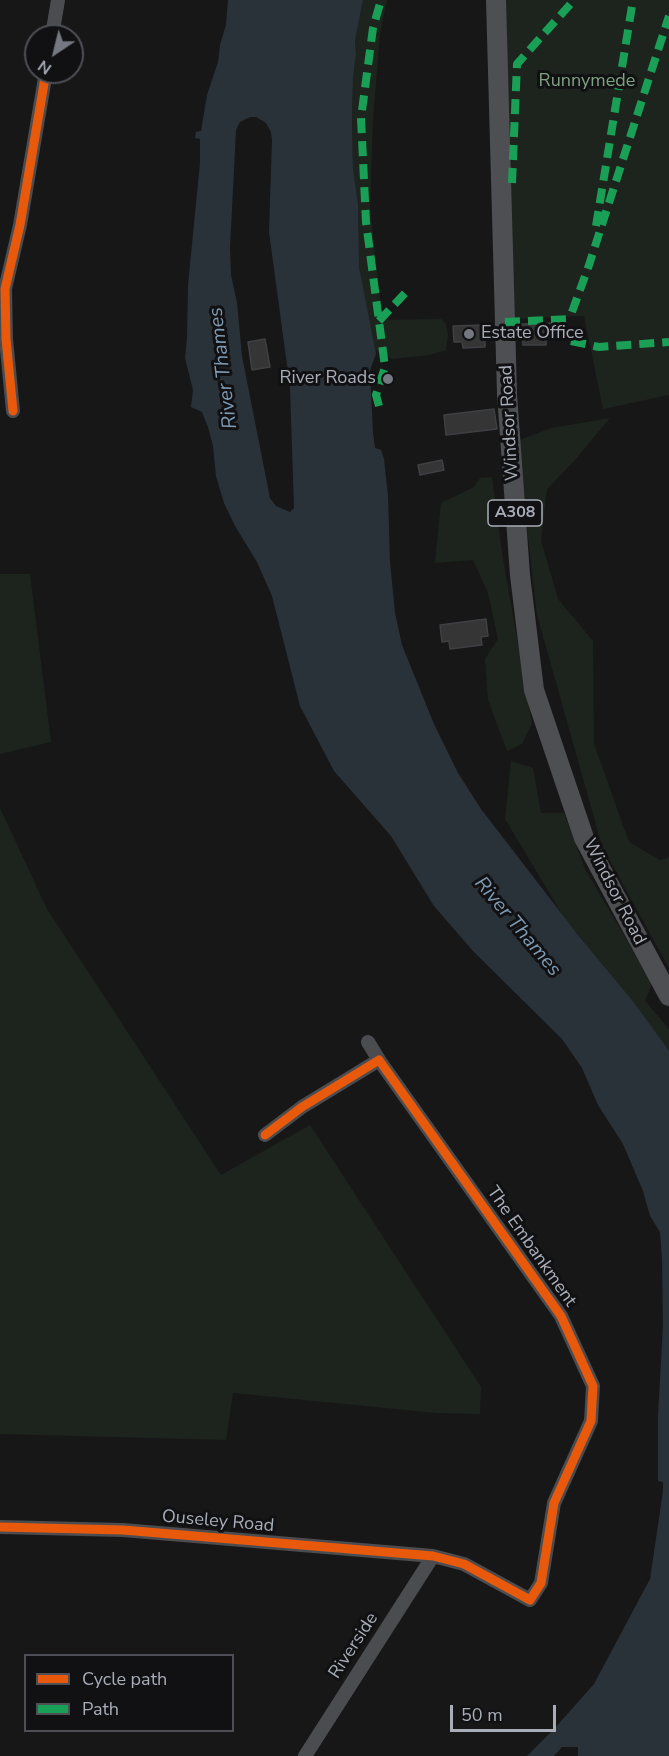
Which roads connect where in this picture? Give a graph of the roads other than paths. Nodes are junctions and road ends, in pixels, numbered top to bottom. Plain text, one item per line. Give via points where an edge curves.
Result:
1 (58, 0) edge
2 (496, 0) edge
3 (54, 24) edge
4 (44, 84) edge
5 (12, 411) dead end
6 (669, 996) edge
7 (368, 1042) dead end
8 (379, 1060) junction
9 (265, 1135) dead end
10 (0, 1527) edge
11 (432, 1556) junction
12 (305, 1756) edge

1 - 3 street
2 - 6 main road, Windsor Road / A308 via 507,394 520,575 534,690 584,838
4 - 5 street via 20,225 4,289
7 - 8 street
8 - 9 street via 302,1107
8 - 11 street, The Embankment via 561,1316 593,1386 591,1421 554,1503 541,1583 530,1600 464,1564
10 - 11 street, Ouseley Road via 123,1530
11 - 12 street, Riverside

